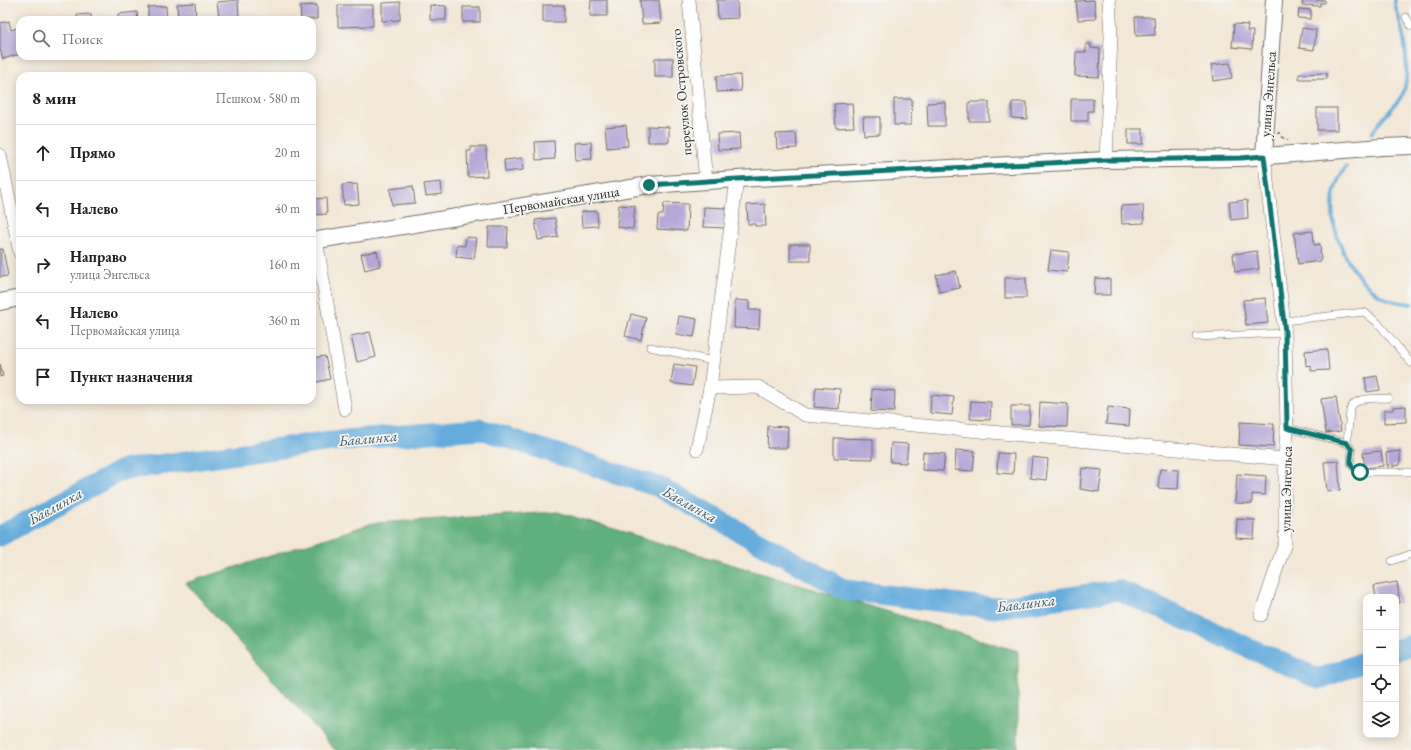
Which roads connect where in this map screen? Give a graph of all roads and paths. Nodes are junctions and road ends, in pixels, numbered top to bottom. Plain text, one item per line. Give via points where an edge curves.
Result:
1 (689, 0) edge
2 (1109, 0) edge
3 (1274, 0) edge
4 (1406, 17) dead end
5 (1411, 26) edge
6 (1275, 133) dead end
7 (1295, 140) dead end
8 (1411, 145) edge
9 (0, 155) edge
10 (1264, 156) junction
11 (1106, 160) junction
12 (737, 179) junction
13 (706, 182) junction
14 (16, 233) edge
15 (316, 240) edge
16 (316, 251) edge
17 (16, 299) edge
18 (0, 302) edge
19 (1285, 327) junction
20 (1197, 337) dead end
21 (650, 347) dead end
22 (713, 361) junction
23 (1411, 363) edge
24 (710, 388) junction
25 (1388, 398) dead end
26 (345, 409) dead end
27 (1287, 428) junction
28 (1347, 443) junction
29 (697, 449) dead end
30 (1285, 459) junction
31 (1411, 472) edge
32 (1411, 554) edge
33 (1392, 560) dead end
34 (1261, 615) dead end

1 - 13 street, переулок Островского
2 - 11 street via 1111,37
3 - 10 street, улица Энгельса
4 - 5 lane
6 - 7 path via 1280,132 1285,139
8 - 10 street, Первомайская улица
9 - 14 street
10 - 11 street, Первомайская улица
10 - 19 street, улица Энгельса
11 - 12 street, Первомайская улица
12 - 13 street, Первомайская улица
12 - 22 street
13 - 15 street, Первомайская улица via 649,185
16 - 26 street
17 - 18 street
19 - 20 lane
19 - 23 lane via 1364,312 1378,323
19 - 27 street, улица Энгельса
21 - 22 lane
22 - 24 street
24 - 29 street
24 - 30 street via 758,386 805,416
25 - 28 lane via 1358,400 1352,404
27 - 28 lane
27 - 30 street, улица Энгельса
28 - 31 lane via 1352,450 1351,466 1354,470
30 - 34 street, улица Энгельса via 1285,543
32 - 33 lane

